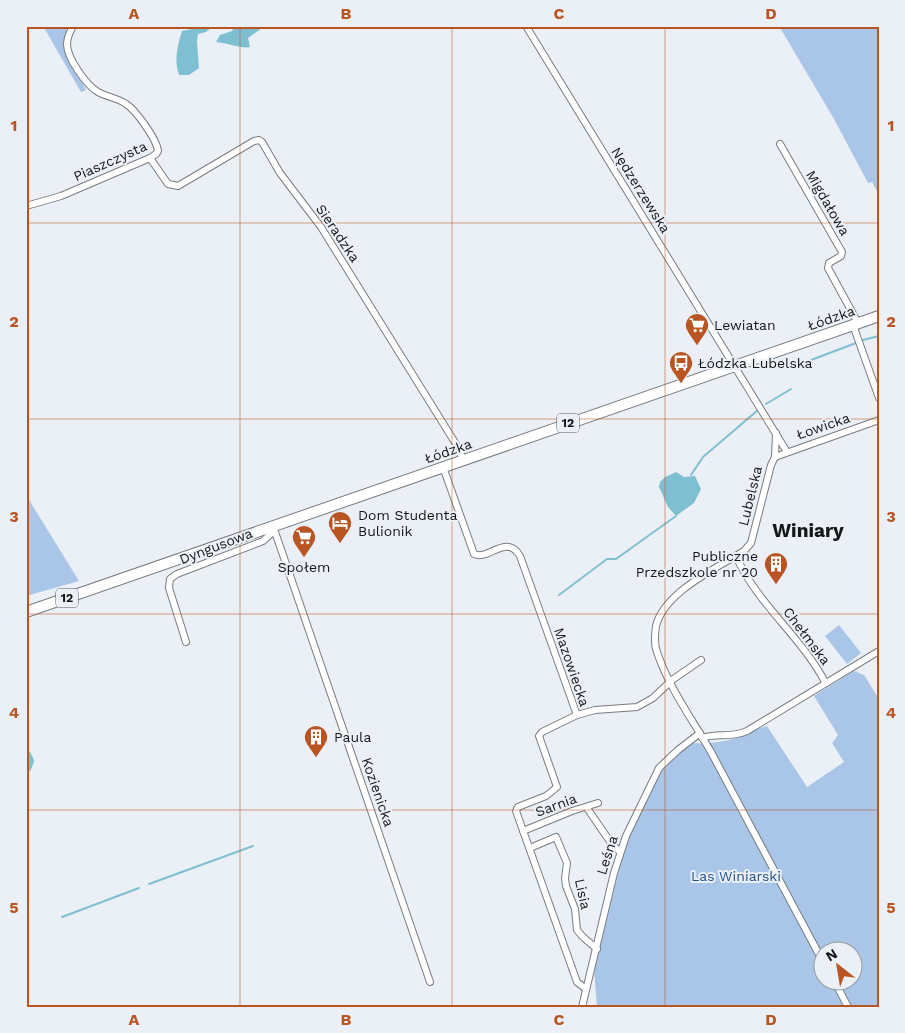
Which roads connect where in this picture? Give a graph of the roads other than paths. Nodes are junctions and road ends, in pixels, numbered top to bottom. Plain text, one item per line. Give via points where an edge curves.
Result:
1 (73, 26) edge
2 (526, 26) edge
3 (780, 144) dead end
4 (150, 158) junction
5 (26, 206) edge
6 (879, 316) edge
7 (855, 324) junction
8 (735, 366) junction
9 (879, 398) edge
10 (879, 420) edge
11 (776, 433) junction
12 (787, 452) junction
13 (775, 457) junction
14 (463, 460) junction
15 (443, 467) junction
16 (274, 529) junction
17 (736, 556) junction
18 (26, 612) edge
19 (186, 642) dead end
20 (879, 650) edge
21 (701, 660) dead end
22 (670, 682) junction
23 (825, 682) junction
24 (577, 715) junction
25 (701, 735) junction
26 (598, 804) dead end
27 (587, 808) junction
28 (523, 831) junction
29 (530, 848) junction
30 (620, 852) junction
31 (812, 941) edge
32 (597, 949) junction
33 (430, 982) dead end
34 (586, 989) junction
35 (839, 990) edge
36 (582, 1007) edge
37 (848, 1007) edge

1 - 4 street, Piaszczysta via 67,47 84,80 94,89 121,100 134,110 158,148
2 - 8 street, Nędzerzewska
3 - 7 street, Migdałowa via 842,252 829,263 828,268
4 - 5 street, Piaszczysta via 61,196
4 - 14 street, Sieradzka via 168,184 174,187 254,141 262,142 280,173 321,227
6 - 7 main road, Łódzka / 12
7 - 8 main road, Łódzka / 12
7 - 9 street
8 - 11 street
8 - 14 main road, Łódzka / 12
10 - 12 street, Łowicka
11 - 12 street
11 - 13 street, Lubelska
12 - 13 street, Łowicka
13 - 17 street, Lubelska via 751,543
14 - 15 main road, Łódzka / 12
15 - 16 main road, Łódzka / 12
15 - 24 street, Mazowiecka via 474,554 480,556 503,547 518,553
16 - 18 main road, Łódzka / 12
16 - 19 street, Dyngusowa via 263,542 170,579 169,588
16 - 33 street, Kozienicka
17 - 22 street, Lubelska via 680,592 661,613 656,627 655,648
17 - 23 street, Chełmska via 747,580 809,654
20 - 23 street
21 - 22 street
22 - 24 street via 637,707 601,709
22 - 25 street, Lubelska
23 - 25 street via 743,733
24 - 28 street, Mazowiecka via 540,734 556,787 546,796 517,808
25 - 30 street, Leśna via 671,756 657,771
25 - 31 street, Lubelska
26 - 27 street, Sarnia
27 - 28 street, Sarnia
27 - 30 street
28 - 29 street, Mazowiecka
29 - 32 street, Lisia via 556,837 567,863 566,886 575,909 577,930
29 - 34 street, Mazowiecka via 577,982
30 - 32 street, Leśna
32 - 34 street, Leśna
34 - 36 street, Leśna
35 - 37 street

